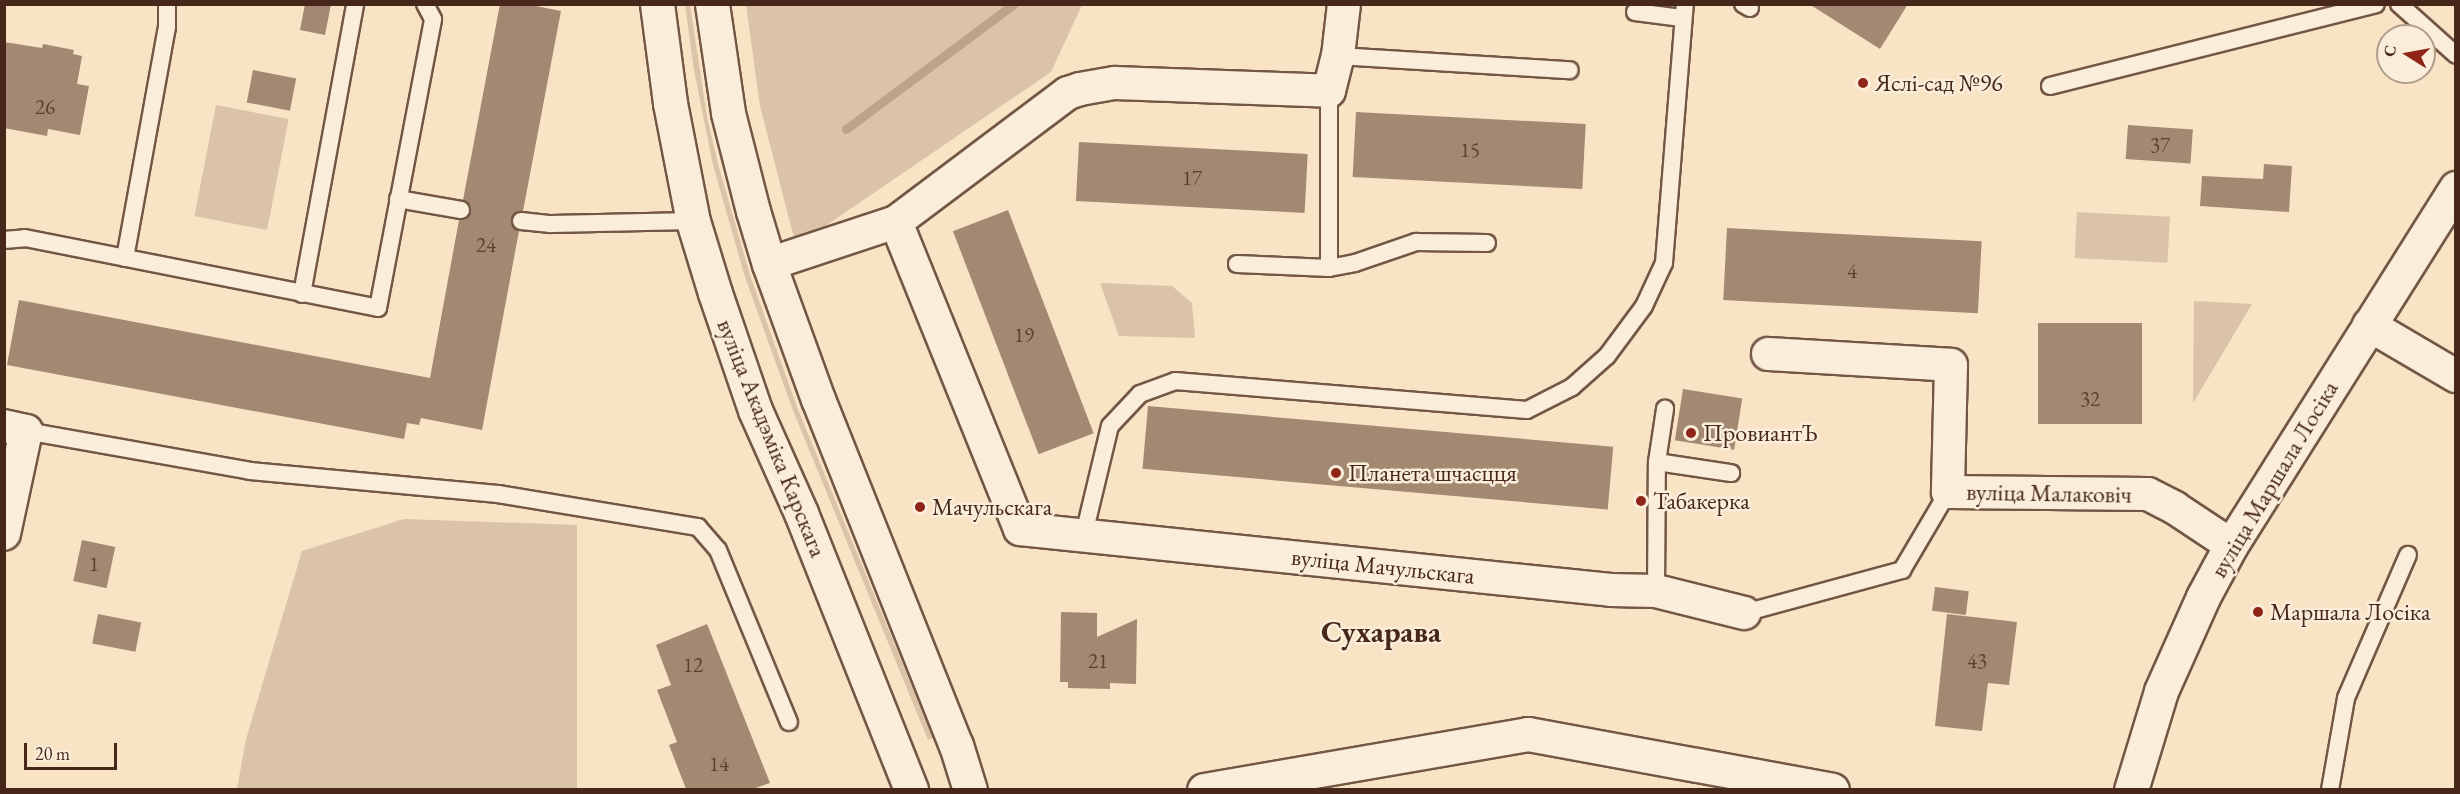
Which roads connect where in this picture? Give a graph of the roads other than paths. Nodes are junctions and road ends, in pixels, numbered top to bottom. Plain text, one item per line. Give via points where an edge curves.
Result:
1 (166, 4) edge
2 (355, 4) edge
3 (425, 4) edge
4 (657, 4) edge
5 (712, 4) edge
6 (1344, 4) edge
7 (2376, 4) edge
8 (2399, 4) edge
9 (1684, 11) edge
10 (1635, 12) dead end
11 (2456, 55) edge
12 (1338, 56) junction
13 (1570, 70) dead end
14 (2049, 86) dead end
15 (1329, 91) junction
16 (2456, 188) edge
17 (398, 199) junction
18 (461, 210) dead end
19 (693, 220) junction
20 (521, 221) dead end
21 (896, 222) junction
22 (4, 240) edge
23 (1487, 243) dead end
24 (125, 258) junction
25 (770, 264) junction
26 (1237, 264) dead end
27 (1329, 268) junction
28 (302, 294) junction
29 (2369, 325) junction
30 (1768, 354) dead end
31 (2456, 376) edge
32 (1665, 409) dead end
33 (15, 428) edge
34 (1657, 462) junction
35 (1731, 473) dead end
36 (1948, 492) junction
37 (4, 534) edge
38 (1084, 534) junction
39 (2230, 544) junction
40 (2408, 555) dead end
41 (1656, 591) junction
42 (1744, 613) joint
43 (789, 722) dead end
44 (911, 789) edge
45 (970, 789) edge
46 (1204, 789) edge
47 (1832, 789) edge
48 (2132, 789) edge
49 (2330, 789) edge

1 - 24 lane via 167,27
2 - 28 lane
3 - 17 lane via 434,19
4 - 19 main road, вуліца Акадэміка Карскага via 670,103
5 - 25 main road via 728,113
6 - 12 street
7 - 14 lane
8 - 11 lane
9 - 10 lane
9 - 38 lane via 1664,263 1644,306 1607,356 1572,387 1527,410 1175,381 1140,394 1110,426
12 - 13 lane
12 - 15 street
15 - 21 street via 1115,83 1080,89 1068,93
15 - 27 lane
16 - 29 main road, вуліца Маршала Лосіка
17 - 18 lane
17 - 28 lane via 378,308
19 - 20 lane via 551,224
19 - 44 main road, вуліца Акадэміка Карскага via 755,410 801,513
21 - 25 street
21 - 38 street, вуліца Мачульскага via 1020,529
22 - 24 lane via 26,238
23 - 27 lane via 1416,242
24 - 28 lane
25 - 45 main road via 818,399
26 - 27 lane
29 - 31 street
29 - 39 main road, вуліца Маршала Лосіка
30 - 36 street, вуліца Малаковіч via 1952,365
32 - 34 lane
33 - 37 street
33 - 43 lane via 250,471 498,494 698,527 718,550
34 - 35 lane
34 - 41 lane
36 - 39 street, вуліца Малаковіч via 2148,494
36 - 42 lane via 1902,570
38 - 41 street, вуліца Мачульскага via 1611,590
39 - 48 main road, вуліца Маршала Лосіка via 2161,691
40 - 49 lane via 2346,698
41 - 42 street, вуліца Мачульскага
46 - 47 main road via 1528,734

